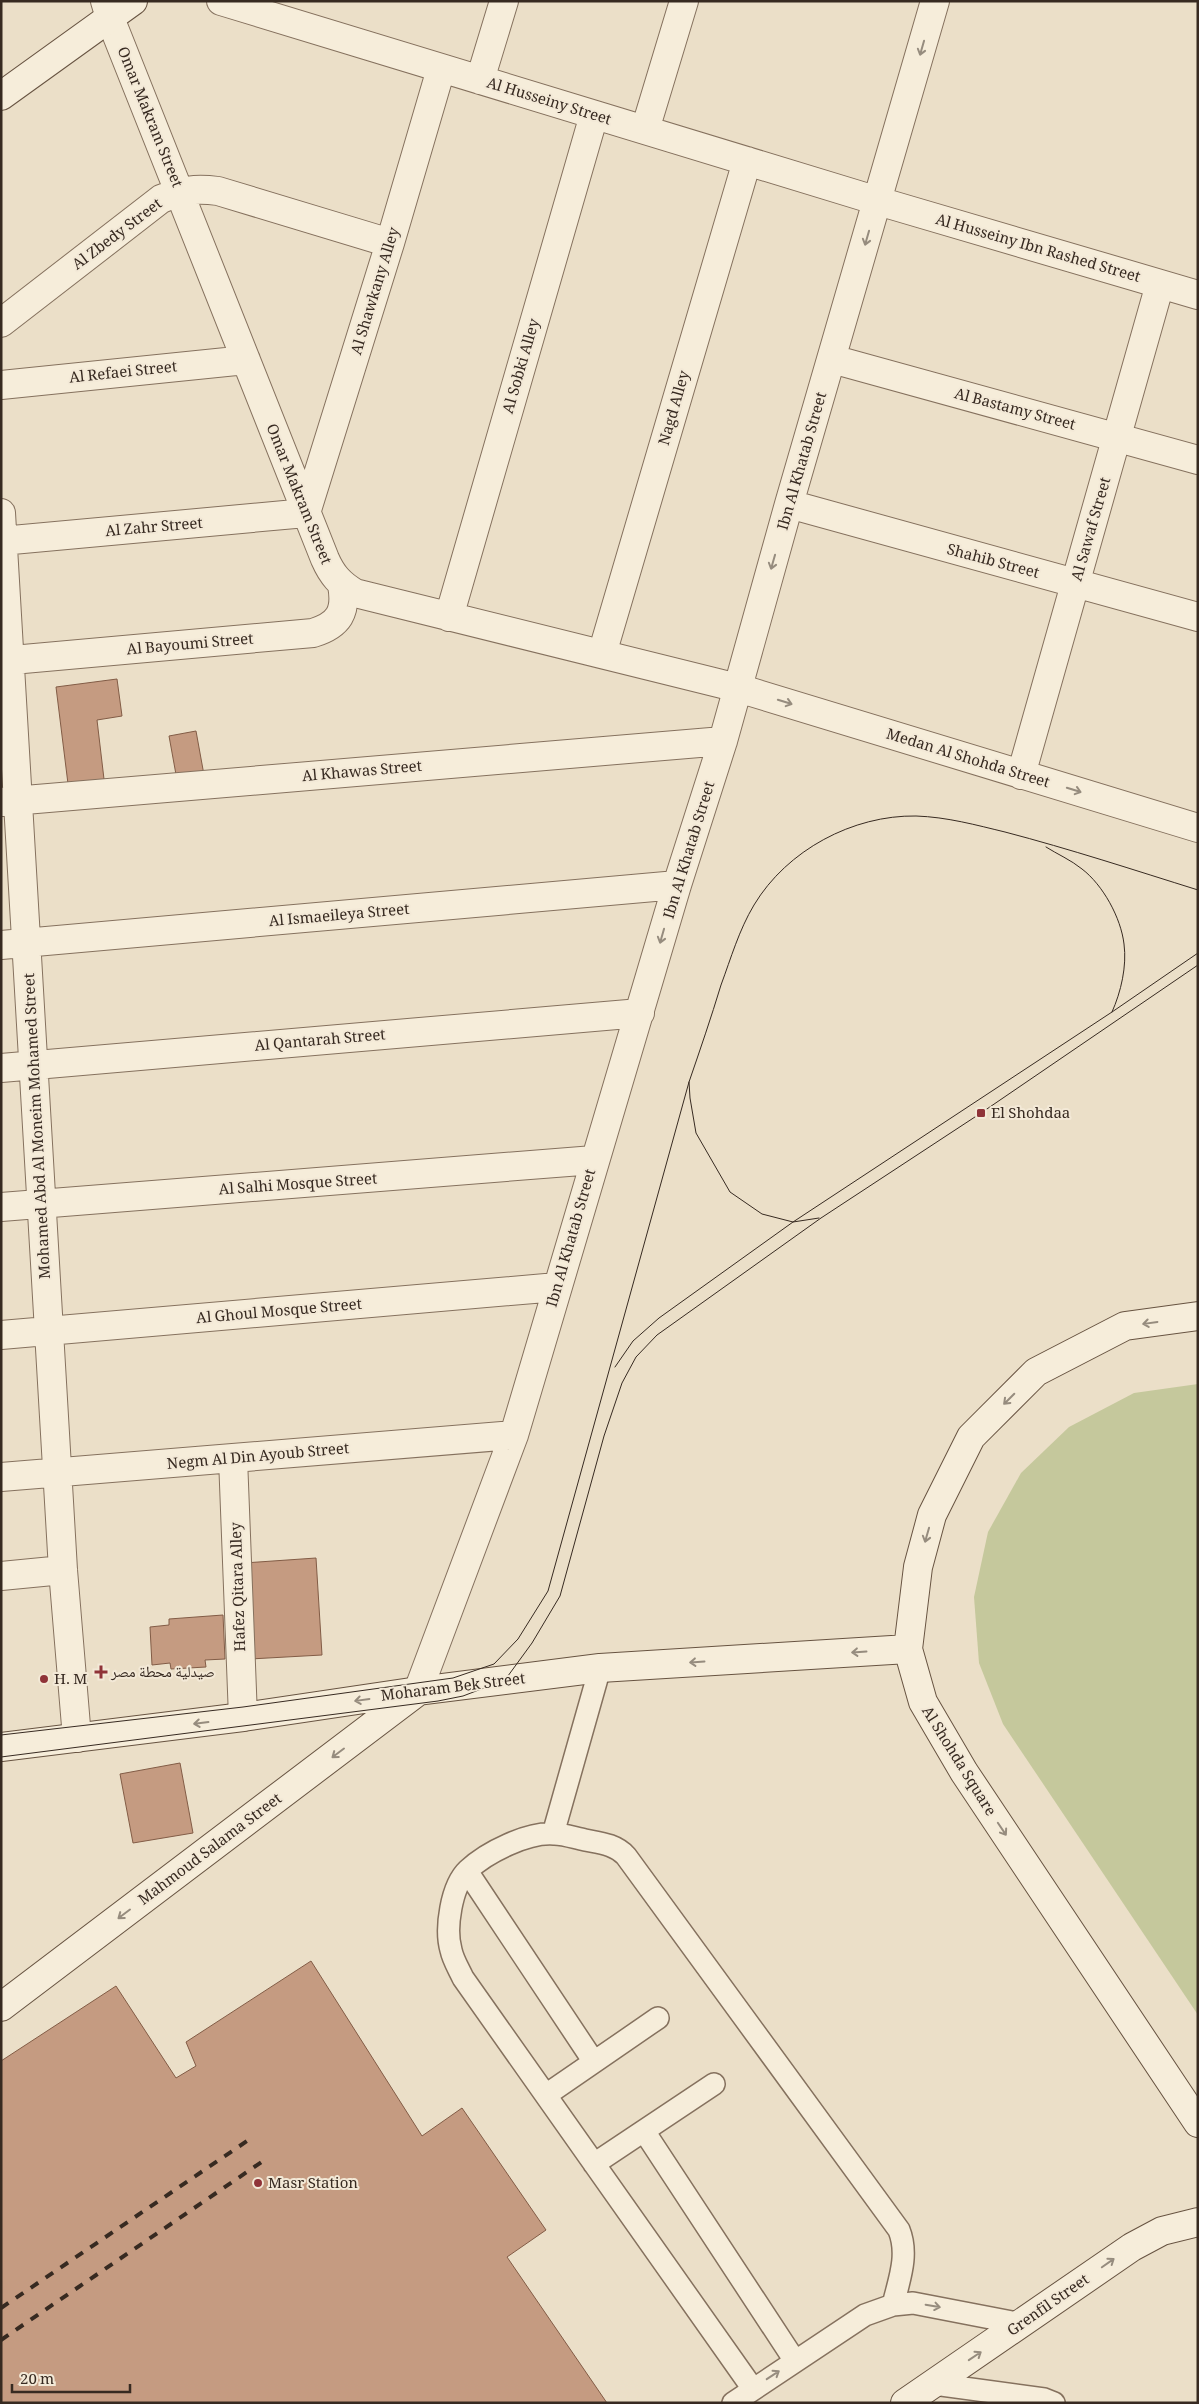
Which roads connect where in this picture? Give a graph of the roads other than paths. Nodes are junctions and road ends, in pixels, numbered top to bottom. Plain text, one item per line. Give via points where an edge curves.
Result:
1 (133, 1) edge
2 (221, 1) edge
3 (504, 1) edge
4 (684, 1) edge
5 (935, 1) edge
6 (108, 10) edge
7 (441, 69) junction
8 (480, 80) junction
9 (1, 96) edge
10 (594, 115) junction
11 (645, 130) junction
12 (747, 161) junction
13 (180, 191) junction
14 (878, 201) junction
15 (390, 243) junction
16 (1160, 284) junction
17 (1198, 294) edge
18 (1, 323) edge
19 (832, 359) junction
20 (246, 360) junction
21 (1, 385) edge
22 (1116, 437) junction
23 (1198, 460) edge
24 (789, 504) junction
25 (1, 513) edge
26 (306, 513) junction
27 (2, 541) edge
28 (1076, 583) junction
29 (342, 585) junction
30 (449, 616) junction
31 (1198, 617) edge
32 (602, 654) junction
33 (6, 660) edge
34 (738, 688) junction
35 (723, 741) junction
36 (1022, 774) junction
37 (10, 801) edge
38 (1198, 828) edge
39 (677, 885) junction
40 (14, 944) edge
41 (640, 1013) junction
42 (33, 1065) junction
43 (1, 1068) edge
44 (594, 1160) junction
45 (41, 1204) junction
46 (1, 1207) edge
47 (557, 1287) junction
48 (1198, 1316) edge
49 (49, 1330) junction
50 (1, 1335) edge
51 (514, 1435) junction
52 (233, 1458) junction
53 (57, 1472) junction
54 (1, 1477) edge
55 (63, 1570) junction
56 (1, 1576) edge
57 (908, 1649) junction
58 (600, 1668) junction
59 (418, 1691) junction
60 (243, 1717) junction
61 (77, 1738) junction
62 (1, 1747) edge
63 (553, 1834) junction
64 (467, 1871) junction
65 (7, 1998) edge
66 (658, 2018) dead end
67 (594, 2062) junction
68 (714, 2084) dead end
69 (546, 2095) junction
70 (1198, 2123) edge
71 (644, 2130) junction
72 (594, 2164) junction
73 (1198, 2222) edge
74 (893, 2305) junction
75 (1022, 2324) junction
76 (795, 2361) junction
77 (934, 2384) junction
78 (753, 2389) junction
79 (733, 2403) edge
80 (906, 2403) edge
81 (1054, 2403) edge

1 - 6 street
2 - 7 street, Al Husseiny Street
3 - 8 street
4 - 11 street
5 -> 14 street, Ibn Al Khatab Street
6 - 9 street
6 - 13 street, Omar Makram Street
7 - 8 street, Al Husseiny Street
7 - 15 street, Al Shawkany Alley
8 - 10 street, Al Husseiny Street
10 - 11 street, Al Husseiny Street
10 - 30 street, Al Sobki Alley
11 - 12 street, Al Husseiny Street
12 - 14 street, Al Husseiny Street
12 - 32 street, Nagd Alley
13 - 15 street, Al Zbedy Street via 218,191
13 - 18 street, Al Zbedy Street via 160,199
13 - 20 street, Omar Makram Street
14 - 16 street, Al Husseiny Ibn Rashed Street
14 -> 19 street, Ibn Al Khatab Street
15 - 26 street, Al Shawkany Alley
16 - 17 street, Al Husseiny Ibn Rashed Street
16 - 22 street, Al Sawaf Street
19 - 22 street, Al Bastamy Street
19 - 24 street, Ibn Al Khatab Street
20 - 21 street, Al Refaei Street
20 - 26 street, Omar Makram Street
22 - 23 street, Al Bastamy Street
22 - 28 street, Al Sawaf Street
24 - 28 street, Shahib Street
24 -> 34 street, Ibn Al Khatab Street
25 - 27 street, Mohamed Abd Al Moneim Mohamed Street
26 - 27 street, Al Zahr Street
26 - 29 street, Omar Makram Street via 331,573
27 - 33 street, Mohamed Abd Al Moneim Mohamed Street
28 - 31 street, Shahib Street
28 - 36 street, Al Sawaf Street
29 - 30 street, Omar Makram Street via 355,594
29 - 33 street, Al Bayoumi Street via 344,596 338,619 330,628 313,633
30 - 32 street, Omar Makram Street
32 - 34 street, Omar Makram Street
33 - 37 street, Mohamed Abd Al Moneim Mohamed Street
34 - 35 street, Ibn Al Khatab Street
34 -> 36 street, Medan Al Shohda Street
35 - 37 street, Al Khawas Street
35 - 39 street, Ibn Al Khatab Street
36 -> 38 street, Medan Al Shohda Street
37 - 40 street, Mohamed Abd Al Moneim Mohamed Street
39 - 40 street, Al Ismaeileya Street
39 -> 41 street, Ibn Al Khatab Street
40 - 42 street, Mohamed Abd Al Moneim Mohamed Street
41 - 42 street, Al Qantarah Street
41 - 44 street, Ibn Al Khatab Street
42 - 43 street, Al Qantarah Street
42 - 45 street, Mohamed Abd Al Moneim Mohamed Street
44 - 45 street, Al Salhi Mosque Street
44 - 47 street, Ibn Al Khatab Street
45 - 46 street, Al Salhi Mosque Street
45 - 49 street, Mohamed Abd Al Moneim Mohamed Street
47 - 49 street, Al Ghoul Mosque Street
47 - 51 street, Ibn Al Khatab Street
48 -> 57 street, Al Shohda Square via 1125,1326 1036,1372 971,1437 932,1515 918,1567
49 - 50 street, Al Ghoul Mosque Street
49 - 53 street, Mohamed Abd Al Moneim Mohamed Street
51 - 52 street, Negm Al Din Ayoub Street
51 - 59 street, Ibn Al Khatab Street
52 - 53 street, Negm Al Din Ayoub Street
52 - 60 street, Hafez Qitara Alley
53 - 54 street, Negm Al Din Ayoub Street
53 - 55 street, Mohamed Abd Al Moneim Mohamed Street
55 - 56 street
55 - 61 street, Mohamed Abd Al Moneim Mohamed Street
57 -> 58 street, Moharam Bek Street
57 -> 70 street, Al Shohda Square via 923,1702 964,1772
58 - 59 street, Moharam Bek Street
58 - 63 lane
59 -> 60 street, Moharam Bek Street
59 -> 65 street, Mahmoud Salama Street
60 -> 61 street, Moharam Bek Street
61 - 62 street, Moharam Bek Street
63 - 64 lane via 522,1838
63 - 74 lane via 609,1844 626,1856 899,2230 904,2255
64 - 67 lane
64 - 69 lane via 454,1896 448,1923 450,1950 463,1978
66 - 67 lane
67 - 69 lane
68 - 71 lane
69 - 72 lane
71 - 72 lane
71 - 76 lane
72 - 78 lane
75 -> 73 street, Grenfil Street via 1132,2247 1162,2231
74 -> 75 lane via 913,2303
74 - 76 lane via 865,2315
77 -> 75 street, Grenfil Street
78 -> 76 lane
77 - 80 street, Grenfil Street
77 - 81 lane
78 - 79 lane

